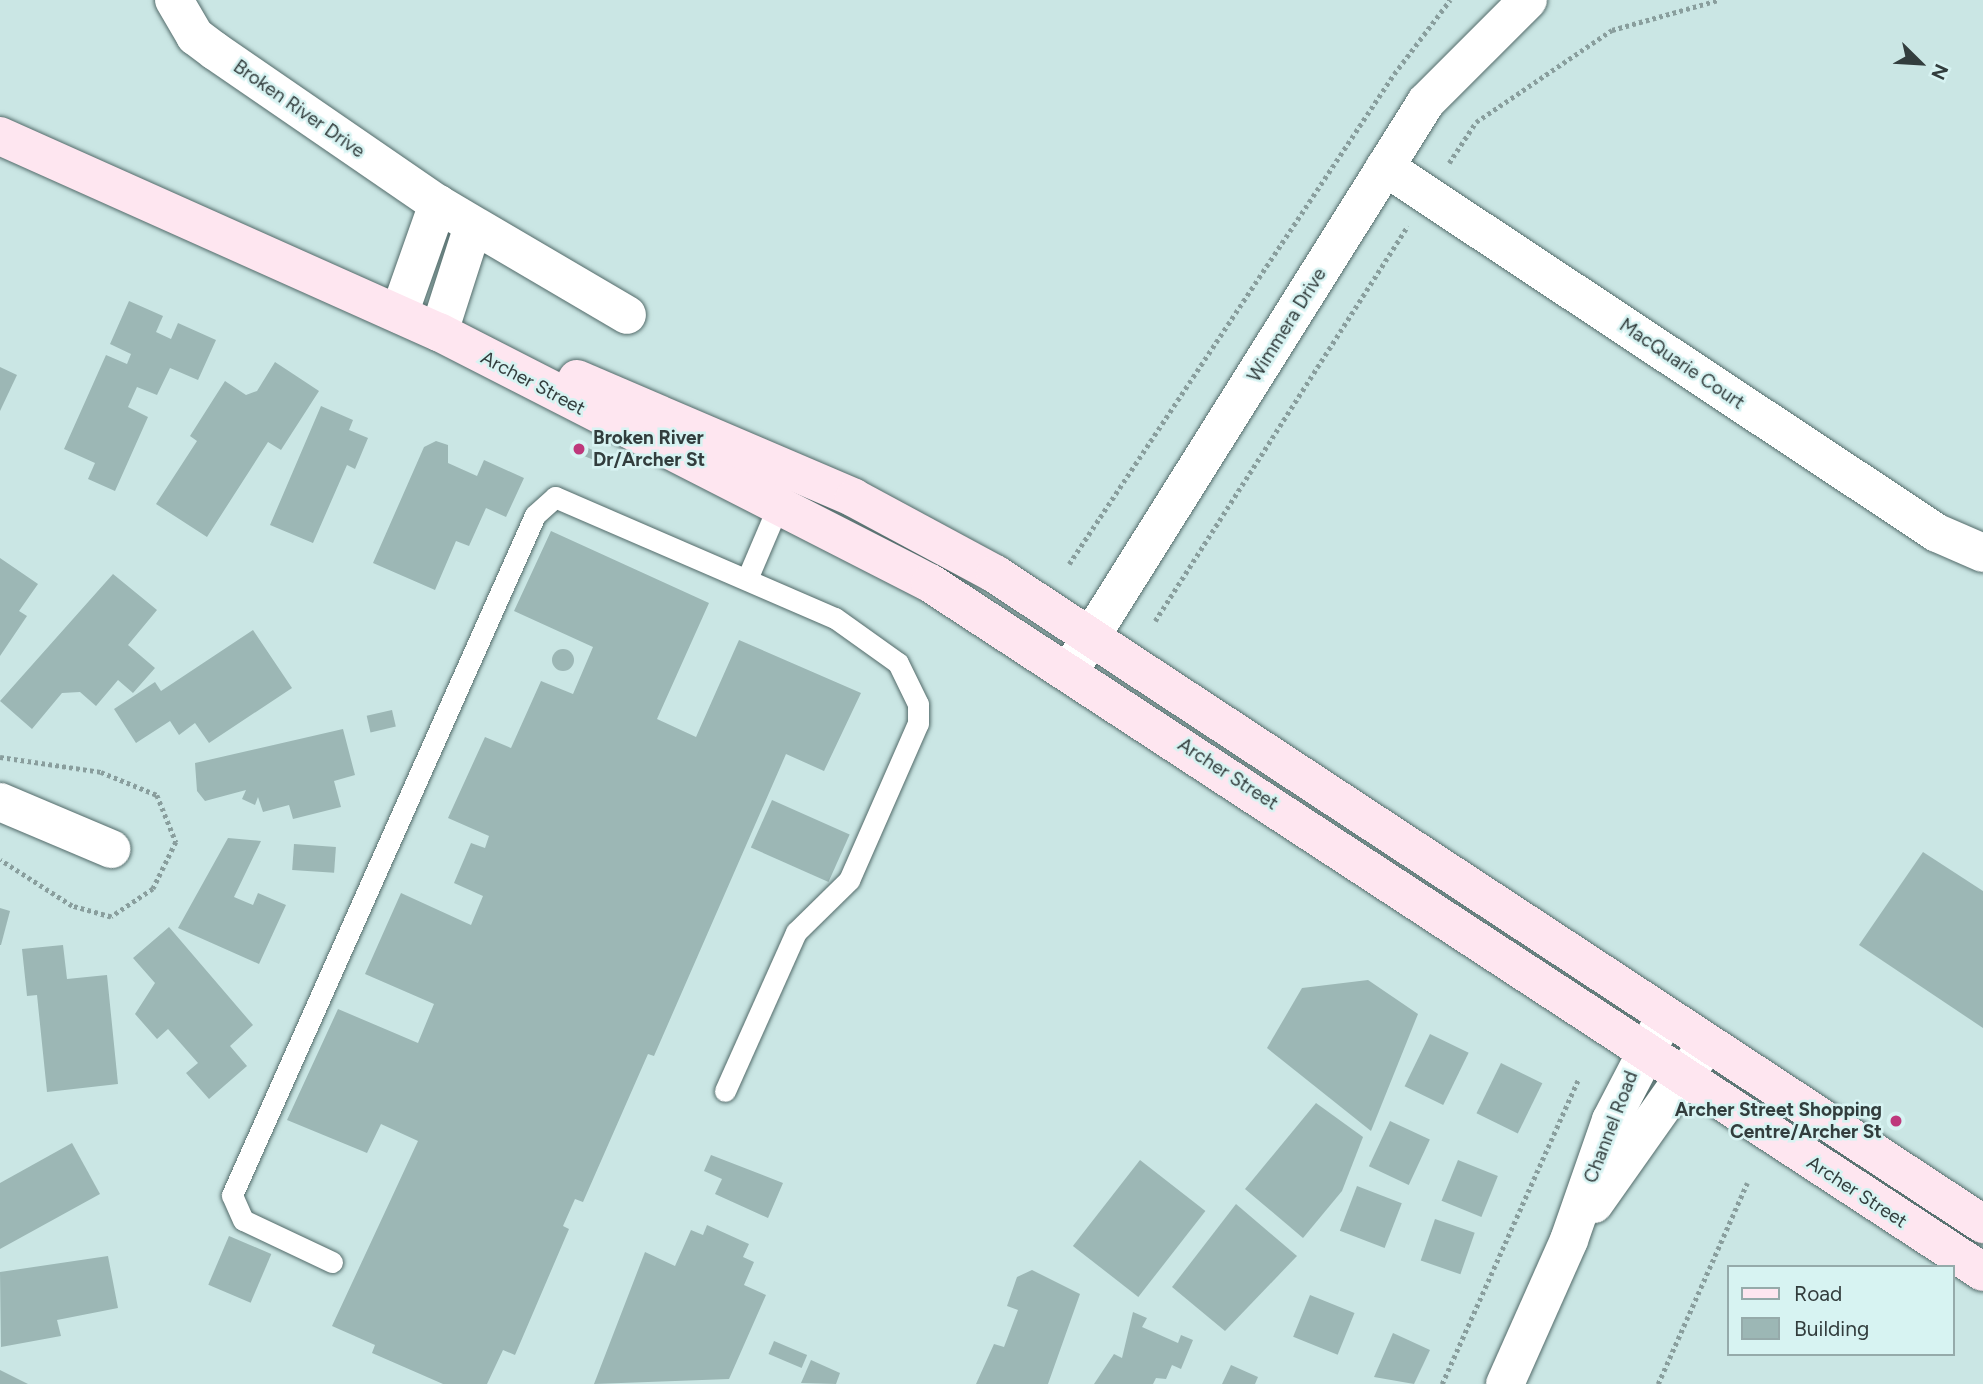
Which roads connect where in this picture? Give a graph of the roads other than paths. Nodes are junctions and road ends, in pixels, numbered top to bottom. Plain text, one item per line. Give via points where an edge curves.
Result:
1 (174, 0) edge
2 (1528, 0) edge
3 (7, 142) edge
4 (1385, 167) junction
5 (438, 204) junction
6 (473, 226) junction
7 (399, 314) junction
8 (627, 315) dead end
9 (439, 332) junction
10 (787, 495) junction
11 (846, 515) junction
12 (1983, 553) edge
13 (747, 579) junction
14 (1094, 635) junction
15 (1070, 670) junction
16 (0, 802) edge
17 (1315, 810) junction
18 (110, 849) dead end
19 (1664, 1018) junction
20 (1706, 1045) junction
21 (1642, 1050) junction
22 (1685, 1079) junction
23 (725, 1091) dead end
24 (1930, 1189) junction
25 (1983, 1224) edge
26 (1908, 1226) junction
27 (1569, 1240) junction
28 (332, 1262) dead end
29 (1983, 1272) edge
30 (1504, 1384) edge

1 - 5 street, Broken River Drive via 195,36
2 - 4 street, Wimmera Drive via 1426,102
3 - 7 main road, Archer Street
4 - 12 street, MacQuarie Court via 1937,533
4 - 14 street, Wimmera Drive
5 - 6 street, Broken River Drive
5 - 7 street
6 - 8 street, Broken River Drive
6 - 9 street
7 - 9 main road, Archer Street
9 - 10 main road, Archer Street via 555,370
10 - 11 main road, Archer Street
10 - 13 lane
11 - 14 main road, Archer Street
11 - 15 main road, Archer Street
13 - 23 lane via 835,618 892,658 904,669 919,713 849,880 796,932
13 - 28 lane via 565,499 549,500 535,515 232,1195 243,1220
14 - 15 street, Wimmera Drive
14 - 17 main road, Archer Street
15 - 17 main road, Archer Street
16 - 18 street
17 - 19 main road, Archer Street
17 - 21 main road, Archer Street
19 - 20 main road, Archer Street
19 - 21 street, Channel Road
20 - 22 street, Channel Road
20 - 24 main road, Archer Street
21 - 22 main road, Archer Street
21 - 27 street, Channel Road
22 - 26 main road, Archer Street
22 - 27 street, Channel Road
24 - 25 main road, Archer Street
24 - 26 main road
26 - 29 main road, Archer Street
27 - 30 street, Channel Road

